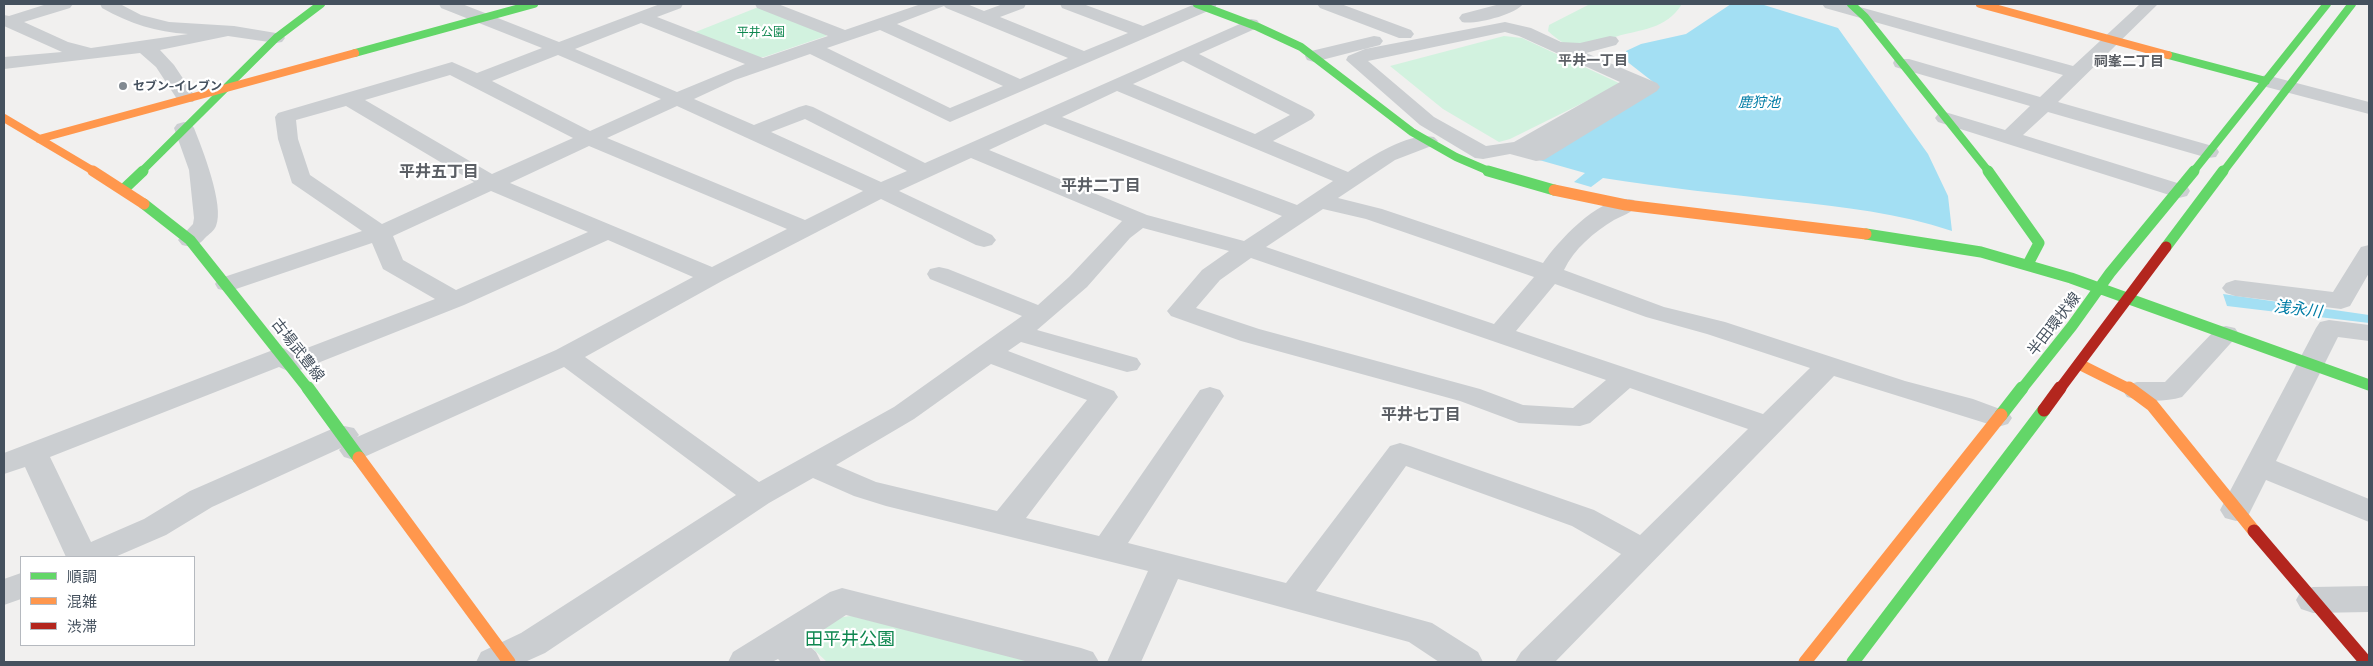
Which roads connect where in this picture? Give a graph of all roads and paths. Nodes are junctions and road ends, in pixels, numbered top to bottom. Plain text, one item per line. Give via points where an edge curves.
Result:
1 (64, 4) edge
2 (108, 4) edge
3 (321, 4) edge
4 (447, 4) edge
5 (534, 4) edge
6 (675, 4) edge
7 (763, 4) edge
8 (952, 4) edge
9 (1018, 4) edge
10 (1068, 4) edge
11 (1204, 4) edge
12 (1514, 4) edge
13 (1831, 4) edge
14 (1980, 4) edge
15 (2122, 4) edge
16 (2327, 4) edge
17 (2352, 4) edge
18 (1338, 5) edge
19 (921, 6) edge
20 (2147, 6) edge
21 (1855, 8) edge
22 (984, 16) junction
23 (484, 17) junction
24 (640, 17) junction
25 (6, 21) edge
26 (880, 23) junction
27 (1251, 24) junction
28 (227, 31) junction
29 (1146, 33) junction
30 (1405, 34) junction
31 (845, 36) junction
32 (276, 38) junction
33 (2112, 39) junction
34 (1610, 41) dead end
35 (143, 46) junction
36 (811, 48) junction
37 (1559, 48) junction
38 (557, 49) junction
39 (93, 53) junction
40 (1183, 54) junction
41 (1314, 56) junction
42 (1085, 58) junction
43 (4, 63) edge
44 (1902, 63) junction
45 (762, 64) junction
46 (2076, 73) junction
47 (476, 80) junction
48 (2266, 81) junction
49 (1116, 84) junction
50 (228, 86) junction
51 (1020, 86) junction
52 (2287, 86) junction
53 (186, 98) junction
54 (346, 98) junction
55 (677, 99) junction
56 (2044, 103) junction
57 (2369, 108) edge
58 (1044, 117) junction
59 (4, 118) edge
60 (1945, 118) junction
61 (184, 128) junction
62 (754, 132) junction
63 (2008, 138) junction
64 (40, 139) junction
65 (590, 139) junction
66 (1427, 141) junction
67 (1256, 142) junction
68 (971, 150) junction
69 (2208, 152) junction
70 (924, 171) junction
71 (1349, 180) junction
72 (490, 183) junction
73 (124, 189) junction
74 (882, 190) junction
75 (2179, 191) junction
76 (1626, 205) junction
77 (1309, 208) junction
78 (1139, 220) junction
79 (805, 228) junction
80 (380, 232) junction
81 (607, 232) junction
82 (190, 240) junction
83 (984, 240) dead end
84 (1248, 249) junction
85 (2367, 261) edge
86 (2028, 264) junction
87 (939, 274) dead end
88 (1550, 274) junction
89 (714, 276) junction
90 (227, 284) junction
91 (2100, 288) junction
92 (2235, 288) dead end
93 (2126, 298) junction
94 (455, 300) junction
95 (2340, 301) junction
96 (1041, 315) junction
97 (2329, 328) junction
98 (1017, 332) junction
99 (2369, 333) edge
100 (1499, 334) junction
101 (2226, 334) junction
102 (988, 353) junction
103 (566, 356) junction
104 (287, 360) junction
105 (1127, 364) dead end
106 (2079, 364) junction
107 (2310, 364) junction
108 (1829, 365) junction
109 (1625, 378) junction
110 (2369, 384) edge
111 (2137, 391) junction
112 (1210, 396) dead end
113 (1998, 418) junction
114 (1769, 426) junction
115 (349, 443) junction
116 (33, 453) junction
117 (4, 464) edge
118 (2258, 465) junction
119 (812, 466) junction
120 (758, 496) junction
121 (2236, 510) junction
122 (2369, 511) edge
123 (1003, 525) junction
124 (1107, 549) junction
125 (1642, 551) junction
126 (83, 556) edge
127 (85, 556) edge
128 (1168, 564) junction
129 (20, 585) edge
130 (4, 593) edge
131 (1294, 597) junction
132 (2369, 599) edge
133 (2313, 600) junction
134 (792, 651) edge
135 (502, 660) edge
136 (745, 662) edge
137 (1081, 662) edge
138 (1124, 662) edge
139 (1466, 662) edge
140 (1533, 662) edge
141 (1805, 662) edge
142 (1853, 662) edge
143 (2366, 662) edge

1 - 25 street
2 - 28 street via 135,18 169,27
3 - 32 main road
4 - 23 street
5 - 23 main road
6 - 24 street
7 - 31 street
8 - 22 street
9 - 22 street
10 - 29 street
11 - 27 main road
11 - 29 street
12 - 30 street via 1495,12
13 - 21 street
14 - 33 main road
15 - 20 street
16 - 48 main road, 半田環状線
17 - 52 main road
18 - 30 street
19 - 26 street
20 - 33 street
21 - 44 main road
21 - 46 street
22 - 42 street
23 - 38 street
23 - 50 main road
24 - 38 street
24 - 45 street
25 - 39 street via 62,46
26 - 31 street
26 - 51 street
27 - 40 street
27 - 41 main road
28 - 32 street
28 - 35 street
29 - 42 street
30 - 41 street
31 - 36 street
32 - 50 main road
33 - 46 street
33 - 48 main road
34 - 37 street via 1584,48
35 - 39 street
35 - 53 street via 169,68
36 - 45 street
36 - 51 street via 950,116
37 - 37 street via 1650,87 1568,128 1519,148 1483,153 1459,145 1356,64 1356,59 1505,27 1525,32
38 - 47 street
38 - 55 street
39 - 43 street
40 - 49 street
40 - 67 street via 1305,115
41 - 66 main road
42 - 51 street
44 - 56 street
44 - 60 main road
45 - 55 street
46 - 56 street
47 - 54 street via 452,68
47 - 65 street
48 - 52 street
48 - 69 main road, 半田環状線
49 - 58 street
49 - 67 street
50 - 53 main road
50 - 61 main road
52 - 57 street
52 - 93 main road
53 - 64 main road
54 - 72 street
54 - 80 street via 285,117 288,139 300,178
55 - 62 street
55 - 65 street
56 - 63 street
56 - 69 street
58 - 68 street
58 - 77 street
59 - 64 main road, 古場武豊線
60 - 63 street
60 - 86 main road via 1979,158 2039,243
61 - 73 main road
61 - 82 street via 200,170 206,218 204,226
62 - 70 street via 806,111
62 - 74 street
63 - 75 street
64 - 73 main road, 古場武豊線
65 - 72 street
65 - 79 street
66 - 71 street via 1387,155
66 - 76 main road via 1512,178
67 - 71 street
68 - 70 street
68 - 78 street
69 - 75 main road, 半田環状線
70 - 74 street
71 - 77 street
72 - 80 street
72 - 81 street
73 - 82 main road, 古場武豊線
74 - 79 street
74 - 83 street
75 - 91 main road, 半田環状線
76 - 86 main road via 1900,238
76 - 88 street via 1590,225 1553,263
77 - 84 street
77 - 88 street via 1374,214
78 - 84 street
78 - 96 street
79 - 89 street
80 - 90 street
80 - 94 street via 392,264
81 - 89 street
81 - 94 street
82 - 90 main road, 古場武豊線
84 - 100 street
84 - 109 street via 1211,275 1180,311 1250,335 1470,395 1519,414 1580,417
85 - 95 street
86 - 91 main road
87 - 96 street
88 - 100 street
88 - 108 street via 1655,312
89 - 103 street
90 - 104 main road, 古場武豊線
91 - 93 main road
91 - 113 main road, 半田環状線
92 - 95 street
93 - 101 main road
93 - 106 main road
94 - 104 street
95 - 97 street
96 - 98 street
97 - 99 street
97 - 107 street
98 - 102 street
98 - 105 street
100 - 109 street
101 - 107 main road
101 - 111 street via 2172,391
102 - 119 street via 904,413
102 - 123 street via 1104,397
103 - 115 street
103 - 120 street
104 - 115 main road, 古場武豊線
104 - 116 street
106 - 111 main road
106 - 142 main road
107 - 110 main road
107 - 118 street
108 - 113 street
108 - 114 street
109 - 114 street
111 - 121 main road via 2152,405
112 - 124 street
113 - 141 main road, 半田環状線
114 - 125 street
115 - 127 street via 201,499 155,527
115 - 135 main road, 古場武豊線
116 - 117 street
116 - 126 street
118 - 121 street
118 - 122 street
119 - 120 street
119 - 123 street via 865,489
120 - 135 street
121 - 133 main road
123 - 124 street
124 - 128 street
125 - 131 street via 1582,518 1400,453
125 - 140 street
128 - 131 street
128 - 138 street
129 - 130 street
131 - 139 street via 1420,632
132 - 133 street
133 - 143 main road
134 - 136 street
134 - 137 street via 842,601

